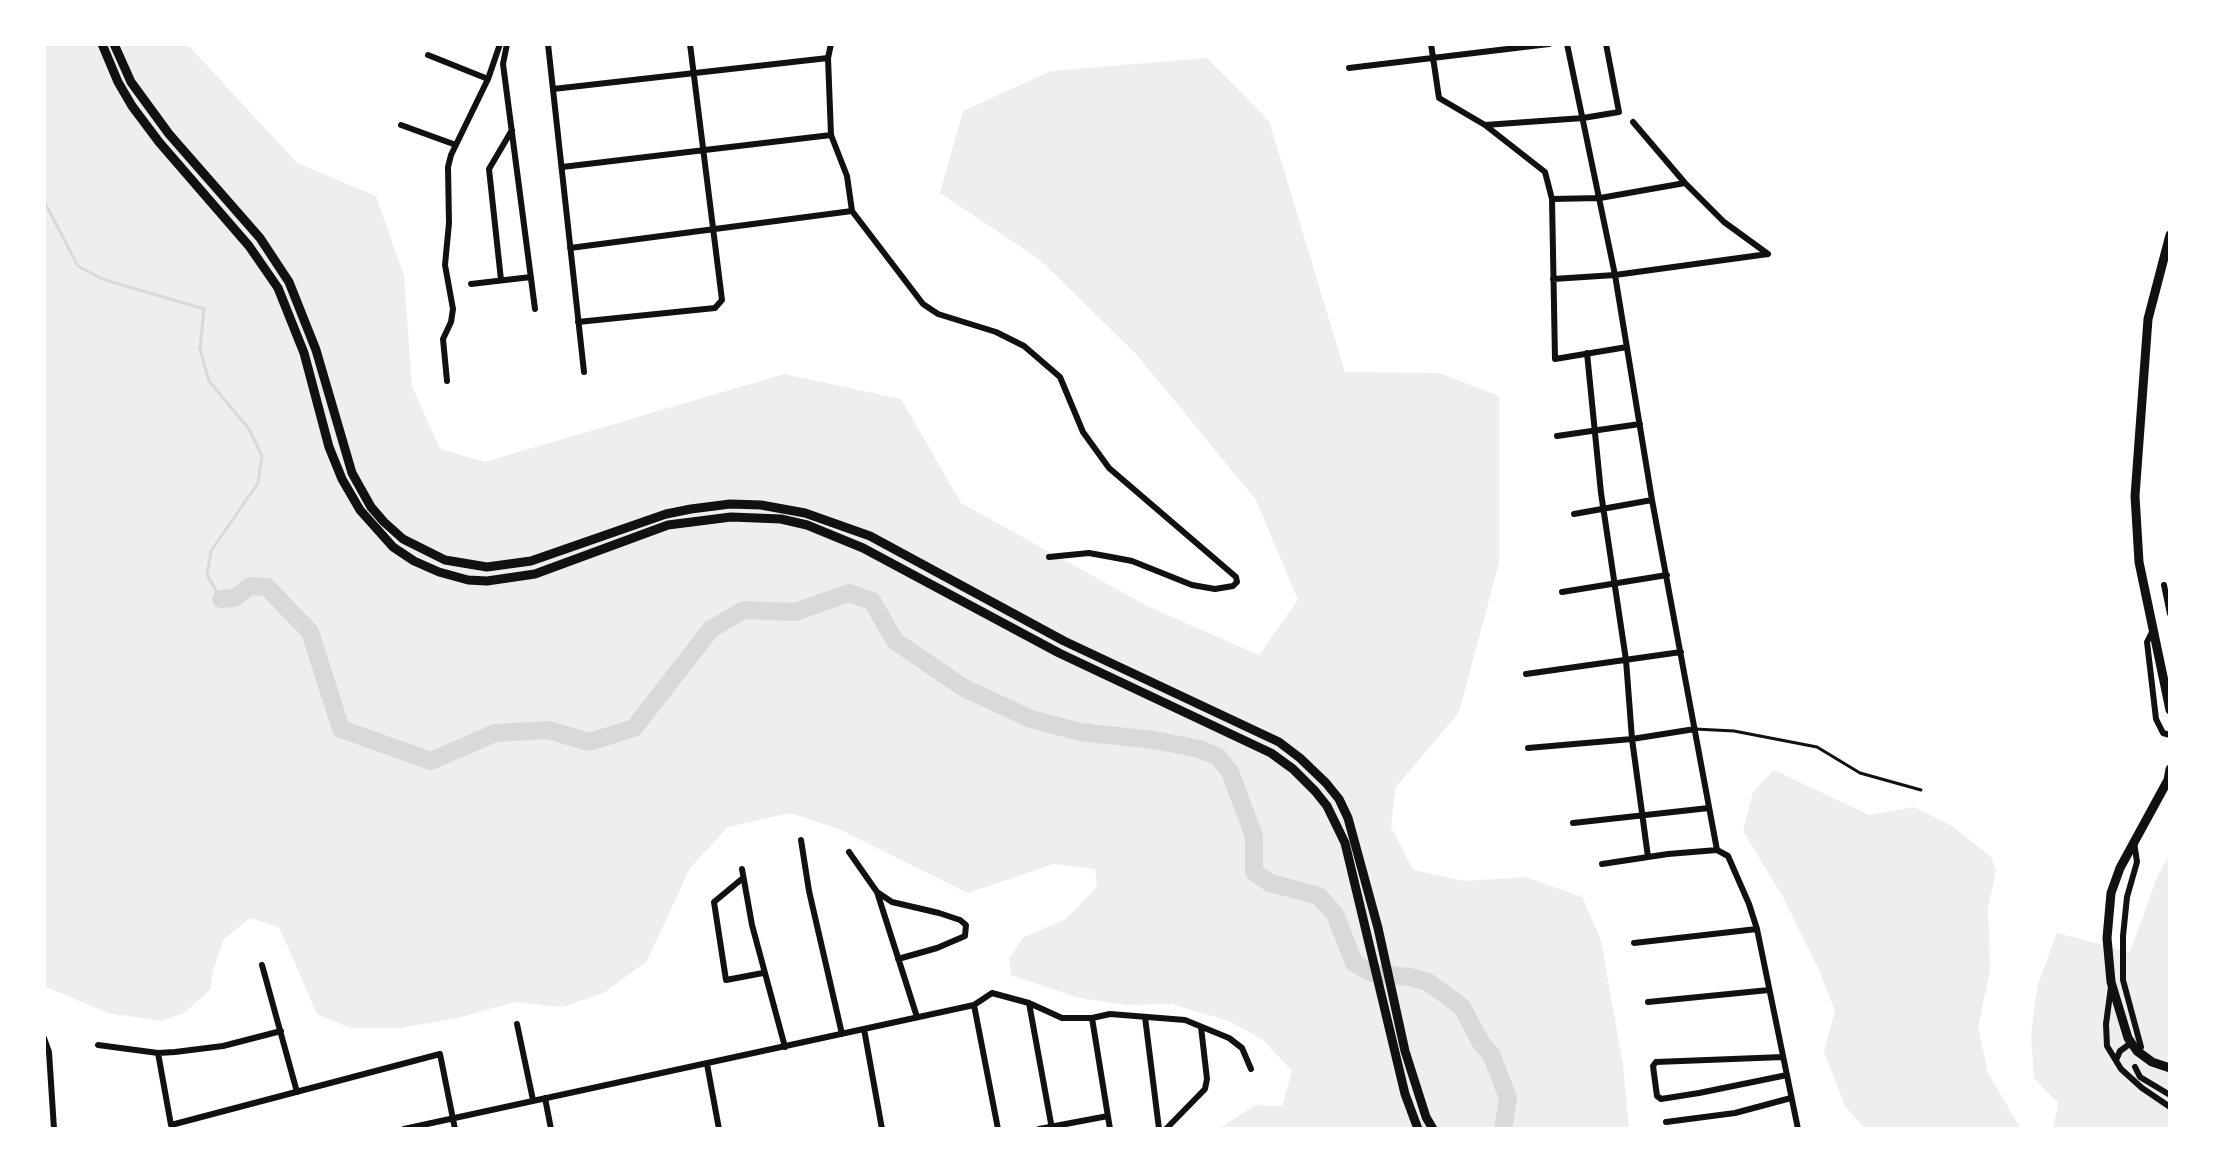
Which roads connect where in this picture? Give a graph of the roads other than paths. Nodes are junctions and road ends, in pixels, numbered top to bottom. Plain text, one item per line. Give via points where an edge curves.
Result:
1 (102, 44) edge
2 (114, 44) edge
3 (500, 44) edge
4 (507, 44) edge
5 (548, 44) edge
6 (690, 44) edge
7 (831, 44) edge
8 (1431, 44) edge
9 (1549, 44) edge
10 (1567, 44) edge
11 (1606, 44) edge
12 (428, 55) dead end
13 (828, 58) junction
14 (1433, 58) junction
15 (1349, 68) dead end
16 (694, 73) junction
17 (488, 79) junction
18 (553, 89) junction
19 (1583, 118) junction
20 (1633, 122) dead end
21 (401, 125) dead end
22 (1485, 125) junction
23 (512, 130) junction
24 (831, 135) junction
25 (456, 145) junction
26 (703, 150) junction
27 (562, 167) junction
28 (1685, 183) junction
29 (1600, 198) junction
30 (1552, 199) junction
31 (852, 211) junction
32 (713, 229) junction
33 (2170, 235) edge
34 (570, 248) junction
35 (1615, 275) junction
36 (531, 277) junction
37 (1553, 279) junction
38 (501, 280) junction
39 (471, 284) dead end
40 (535, 309) dead end
41 (578, 322) junction
42 (1627, 347) junction
43 (1587, 353) junction
44 (584, 372) dead end
45 (447, 381) dead end
46 (1640, 424) junction
47 (1595, 431) junction
48 (1557, 436) dead end
49 (1652, 500) junction
50 (1605, 509) junction
51 (1574, 514) dead end
52 (1049, 557) dead end
53 (1667, 575) junction
54 (1615, 583) junction
55 (2164, 585) dead end
56 (1562, 592) dead end
57 (2170, 614) edge
58 (2153, 630) junction
59 (1681, 652) junction
60 (1626, 660) junction
61 (1526, 674) dead end
62 (2164, 679) junction
63 (2170, 691) edge
64 (2170, 710) edge
65 (1695, 729) junction
66 (2168, 734) edge
67 (1632, 739) junction
68 (1528, 748) dead end
69 (2170, 769) edge
70 (1921, 790) dead end
71 (1709, 808) junction
72 (1642, 815) junction
73 (1573, 823) dead end
74 (801, 840) dead end
75 (2134, 842) junction
76 (1717, 850) junction
77 (849, 852) dead end
78 (1648, 857) junction
79 (1602, 864) dead end
80 (742, 869) dead end
81 (743, 878) junction
82 (877, 892) junction
83 (1365, 901) junction
84 (1757, 929) junction
85 (1634, 943) dead end
86 (898, 959) junction
87 (262, 965) dead end
88 (763, 973) junction
89 (2111, 982) junction
90 (1769, 990) junction
91 (1648, 1002) dead end
92 (1029, 1003) junction
93 (974, 1005) junction
94 (917, 1017) junction
95 (1145, 1017) junction
96 (1092, 1018) junction
97 (517, 1024) dead end
98 (1201, 1027) junction
99 (864, 1029) junction
100 (281, 1031) junction
101 (842, 1034) junction
102 (44, 1038) edge
103 (98, 1045) dead end
104 (2136, 1045) junction
105 (785, 1047) junction
106 (158, 1053) junction
107 (1783, 1057) junction
108 (2116, 1060) junction
109 (707, 1064) junction
110 (2135, 1067) dead end
111 (2170, 1068) edge
112 (1251, 1069) dead end
113 (1787, 1075) junction
114 (297, 1092) junction
115 (2170, 1095) edge
116 (545, 1098) junction
117 (1791, 1098) junction
118 (533, 1100) junction
119 (2170, 1107) edge
120 (48, 1108) edge
121 (1108, 1116) junction
122 (452, 1118) junction
123 (1666, 1122) dead end
124 (171, 1127) edge
125 (1052, 1128) edge
126 (54, 1129) edge
127 (404, 1129) edge
128 (455, 1129) edge
129 (551, 1129) edge
130 (719, 1129) edge
131 (882, 1129) edge
132 (998, 1129) edge
133 (1039, 1129) edge
134 (1110, 1129) edge
135 (1159, 1129) edge
136 (1166, 1129) edge
137 (1418, 1129) edge
138 (1433, 1129) edge
139 (1798, 1129) edge

1 - 83 main road via 132,106 278,288 304,353 342,479 360,510 393,547 439,572 468,580 500,580 535,574 668,525 731,517 807,525 863,548 1059,653 1271,753 1327,806
2 - 83 main road via 131,82 169,134 260,238 289,282 316,350 352,473 371,507 403,539 469,566 499,566 531,561 666,514 730,504 805,513 870,536 1064,641 1279,742 1315,770 1339,799 1355,839
3 - 17 street
4 - 23 street via 503,64
5 - 18 street
6 - 16 street
7 - 13 street
8 - 14 street
9 - 14 street
10 - 19 street
11 - 19 street via 1619,112
12 - 17 street
13 - 16 street
13 - 24 street
14 - 15 street
14 - 22 street via 1439,98
16 - 18 street
16 - 26 street
17 - 25 street
18 - 27 street
19 - 22 street
19 - 29 street
20 - 28 street
21 - 25 street
22 - 30 street via 1545,172
23 - 36 street
23 - 38 street via 489,169
24 - 26 street
24 - 31 street via 847,176
25 - 45 street via 448,167 445,265 453,309 443,339
26 - 27 street
26 - 32 street
27 - 34 street
28 - 29 street
28 - 35 street via 1724,222 1768,254
29 - 30 street
29 - 35 street
30 - 37 street
31 - 32 street
31 - 52 street via 923,304 1024,346 1060,377 1083,432 1109,468 1237,582 1215,589 1132,561 1089,553
32 - 34 street
32 - 41 street via 722,300 718,306
33 - 58 main road via 2148,319 2135,496 2139,562
34 - 41 street
35 - 37 street
35 - 42 street
36 - 38 street
36 - 40 street
37 - 43 street via 1555,359
38 - 39 street
41 - 44 street
42 - 43 street
42 - 46 street
43 - 47 street
46 - 47 street
46 - 49 street
47 - 48 street
47 - 50 street
49 - 50 street
49 - 53 street
50 - 51 street
50 - 54 street
53 - 54 street
53 - 59 street
54 - 56 street
54 - 60 street
55 - 57 street
58 - 62 main road
58 - 66 street via 2147,642 2156,719
59 - 60 street
59 - 65 street
60 - 61 street
60 - 67 street
62 - 63 street
62 - 64 main road
65 - 67 street
65 - 70 lane via 1817,747 1860,773
65 - 71 street
67 - 68 street
67 - 72 street
69 - 75 main road
71 - 72 street
71 - 76 street
72 - 73 street
72 - 78 street
74 - 101 street
75 - 89 main road via 2111,893
75 - 104 street via 2137,862 2127,897 2123,980
76 - 78 street
76 - 84 street via 1728,856
77 - 82 street
78 - 79 street
80 - 81 street
81 - 88 street
81 - 88 street via 714,902 726,980
82 - 86 street
82 - 86 street via 892,902 966,925 965,936
83 - 137 main road via 1382,997
83 - 138 main road via 1378,928 1413,1078
84 - 85 street
84 - 90 street
86 - 94 street
87 - 100 street
88 - 105 street
89 - 104 main road via 2121,1023
89 - 108 street via 2107,1046
90 - 91 street
90 - 107 street
92 - 93 street via 992,993
92 - 96 street via 1062,1018
92 - 125 street
93 - 94 street
93 - 132 street
94 - 99 street
95 - 96 street
95 - 98 street via 1185,1020
95 - 135 street
96 - 121 street
97 - 118 street
98 - 112 street via 1242,1048
98 - 136 street via 1205,1089
99 - 101 street
99 - 131 street
100 - 106 street via 223,1046
100 - 114 street
101 - 105 street
102 - 120 street via 49,1052
103 - 106 street
104 - 108 street via 2120,1051
104 - 111 main road via 2152,1062
105 - 109 street
106 - 124 street
107 - 113 street
107 - 113 street via 1656,1062 1657,1096
108 - 119 street via 2142,1088
109 - 116 street
109 - 130 street
110 - 115 street via 2140,1077
113 - 117 street
114 - 122 street via 440,1054
114 - 124 street
116 - 118 street
116 - 129 street
117 - 123 street via 1735,1113
117 - 139 street
118 - 122 street
120 - 126 street
121 - 125 street
121 - 134 street
122 - 127 street
122 - 128 street
125 - 133 street

